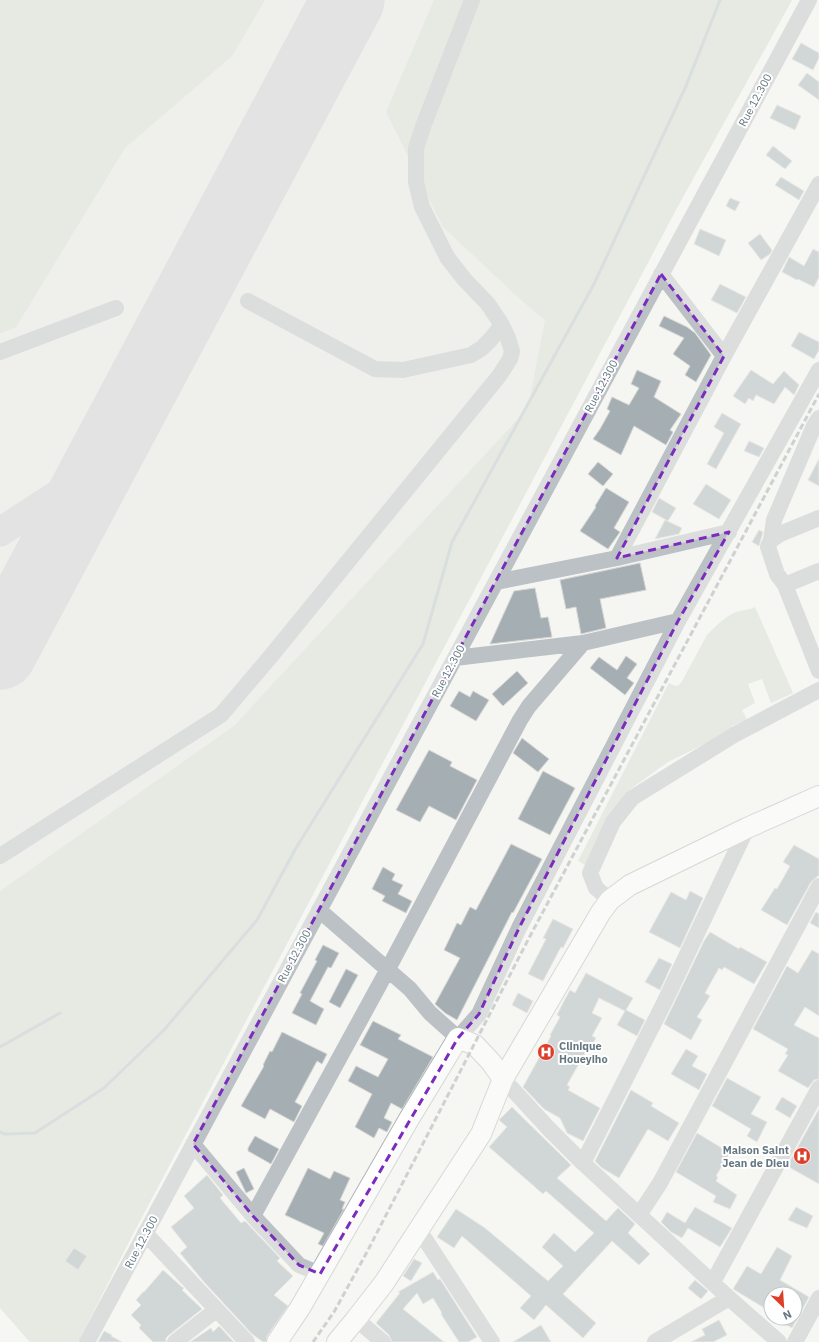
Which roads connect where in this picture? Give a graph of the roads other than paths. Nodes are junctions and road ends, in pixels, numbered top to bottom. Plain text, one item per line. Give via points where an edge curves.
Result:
1 (472, 0) edge
2 (809, 0) edge
3 (819, 12) edge
4 (819, 184) edge
5 (661, 274) junction
6 (248, 301) dead end
7 (116, 308) dead end
8 (502, 325) junction
9 (0, 352) edge
10 (724, 356) junction
11 (819, 370) edge
12 (819, 418) edge
13 (819, 518) edge
14 (729, 532) junction
15 (771, 540) junction
16 (617, 558) junction
17 (819, 571) edge
18 (496, 582) junction
19 (785, 585) junction
20 (678, 622) junction
21 (583, 643) junction
22 (455, 658) junction
23 (819, 671) edge
24 (819, 690) edge
25 (819, 796) edge
26 (747, 828) junction
27 (0, 856) edge
28 (819, 886) edge
29 (610, 900) junction
30 (319, 910) junction
31 (388, 969) junction
32 (458, 1038) junction
33 (503, 1079) junction
34 (819, 1088) edge
35 (193, 1144) junction
36 (583, 1163) junction
37 (639, 1215) junction
38 (253, 1216) junction
39 (419, 1230) junction
40 (145, 1233) junction
41 (320, 1274) junction
42 (713, 1282) junction
43 (729, 1298) junction
44 (819, 1298) edge
45 (216, 1310) junction
46 (356, 1319) junction
47 (87, 1342) edge
48 (175, 1342) edge
49 (248, 1342) edge
50 (277, 1342) edge
51 (337, 1342) edge
52 (383, 1342) edge
53 (492, 1342) edge
54 (655, 1342) edge
55 (779, 1342) edge
56 (795, 1342) edge

1 - 8 street via 416,148 416,182 422,206 446,257 488,304
2 - 3 street
2 - 5 street, Rue 12.300
4 - 10 street
5 - 10 street
5 - 18 street, Rue 12.300
6 - 8 street via 375,370 403,370 471,355 482,348
7 - 9 street
8 - 27 street via 512,351 499,376 221,715
10 - 16 street
11 - 14 street
12 - 15 street via 774,520
13 - 15 street
14 - 16 street
14 - 20 street
15 - 19 street via 768,547 772,561
16 - 18 street
17 - 19 street
18 - 22 street, Rue 12.300
19 - 23 street
20 - 21 street
20 - 32 street via 519,928 479,1014
21 - 22 street
21 - 31 street via 520,720
22 - 30 street, Rue 12.300
24 - 29 street via 734,735 632,798 613,822 590,873 596,888
25 - 26 main road
26 - 29 main road via 630,885
26 - 36 street via 664,1003
28 - 37 street via 660,1183
29 - 33 main road
30 - 31 street
30 - 35 street, Rue 12.300
31 - 32 street
31 - 38 street
32 - 33 main road via 475,1045
32 - 41 main road
33 - 36 street
33 - 39 main road via 481,1134
34 - 42 street
35 - 38 street
35 - 40 street, Rue 12.300
36 - 37 street
37 - 42 street
38 - 41 street via 299,1265
39 - 46 main road
39 - 53 street
40 - 45 street
40 - 47 street, Rue 12.300
41 - 50 main road
42 - 43 street
43 - 54 street
43 - 55 street
44 - 56 street
45 - 48 street
45 - 49 street
46 - 51 main road
46 - 52 street

